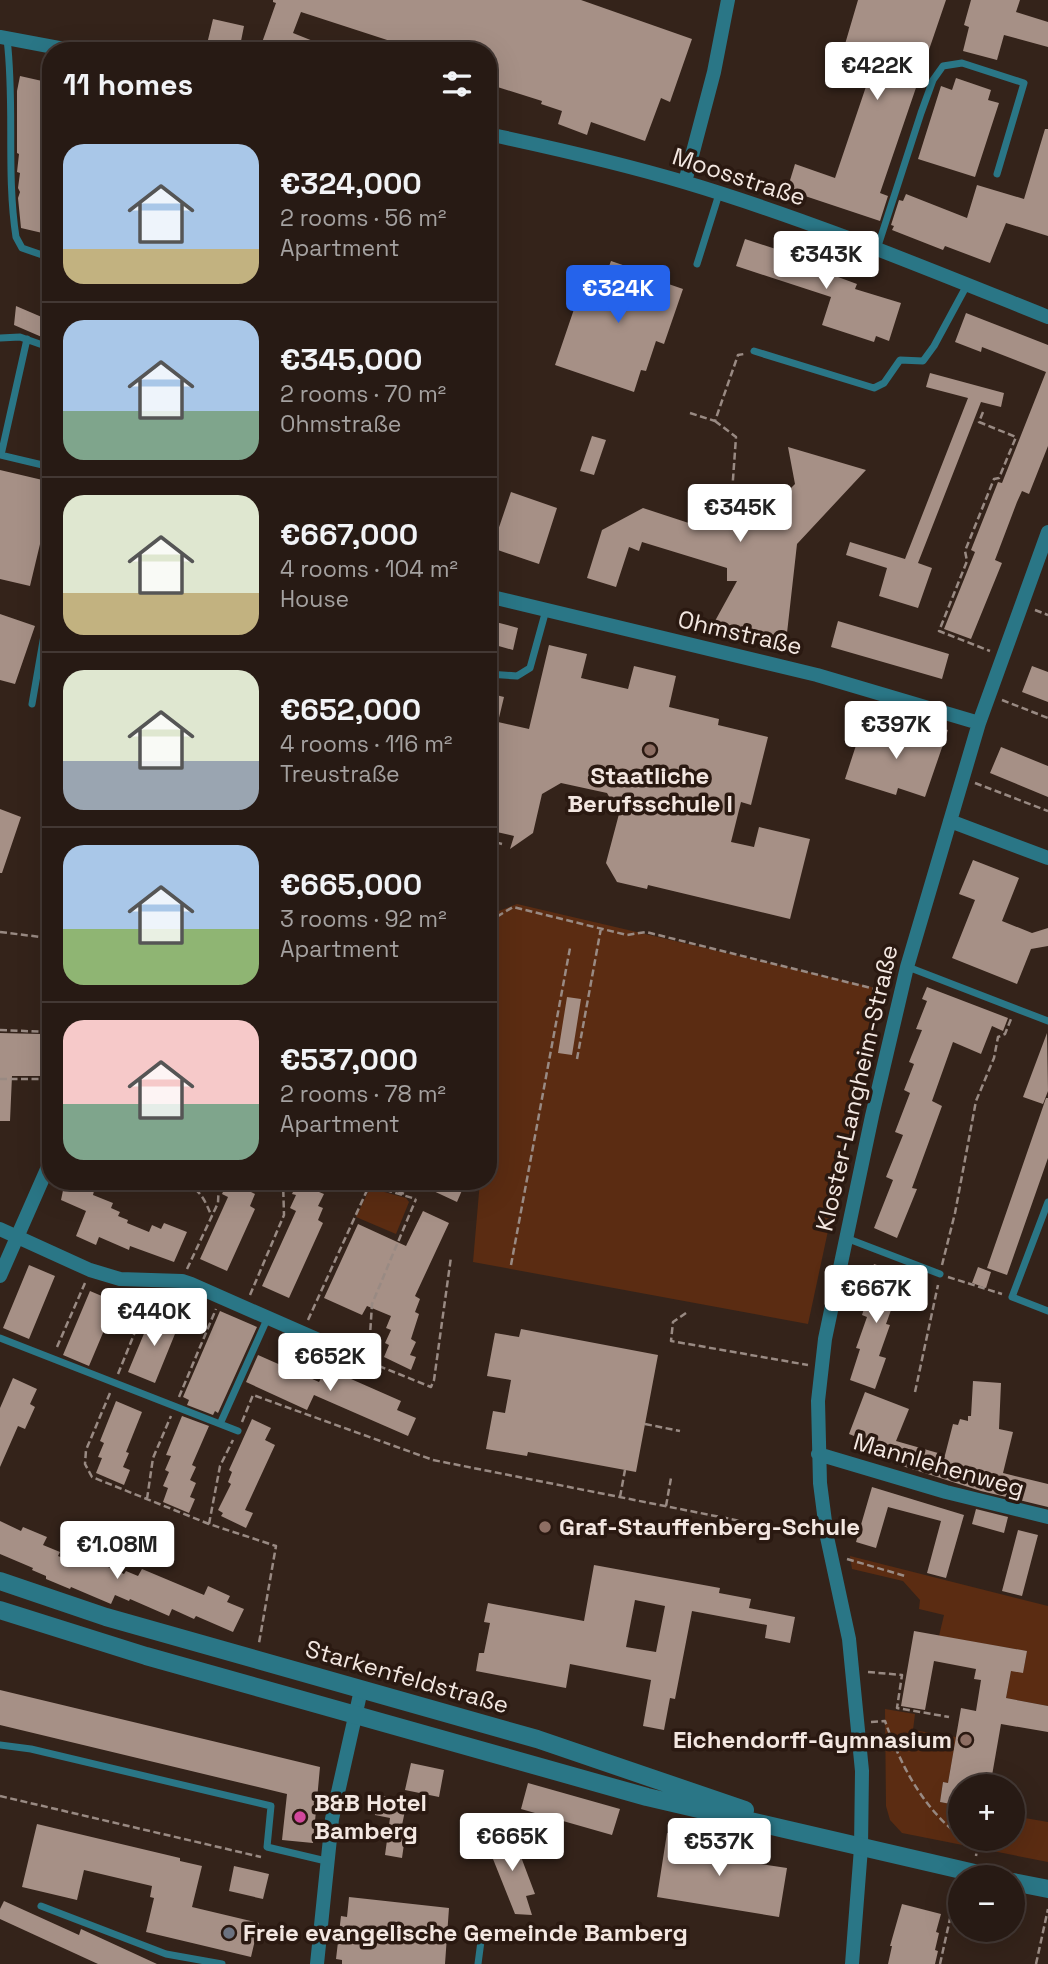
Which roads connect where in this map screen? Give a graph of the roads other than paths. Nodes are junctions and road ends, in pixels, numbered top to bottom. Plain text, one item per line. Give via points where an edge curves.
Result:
1 (727, 0) edge
2 (4, 38) edge
3 (42, 45) edge
4 (497, 136) edge
5 (997, 174) dead end
6 (685, 182) junction
7 (719, 194) junction
8 (877, 249) junction
9 (42, 255) edge
10 (697, 264) dead end
11 (967, 284) junction
12 (1048, 317) edge
13 (0, 338) edge
14 (27, 339) junction
15 (42, 345) edge
16 (754, 351) road end
17 (1, 451) edge
18 (42, 465) edge
19 (1048, 532) edge
20 (497, 598) edge
21 (546, 610) junction
22 (42, 647) edge
23 (497, 675) edge
24 (32, 704) dead end
25 (979, 723) junction
26 (950, 821) junction
27 (1048, 858) edge
28 (907, 967) junction
29 (1048, 1021) edge
30 (42, 1180) edge
31 (1048, 1202) edge
32 (0, 1229) edge
33 (17, 1236) junction
34 (846, 1238) junction
35 (940, 1274) road end
36 (0, 1276) edge
37 (1048, 1311) edge
38 (268, 1317) junction
39 (0, 1338) edge
40 (355, 1356) dead end
41 (220, 1424) junction
42 (238, 1431) road end
43 (818, 1454) junction
44 (1048, 1517) edge
45 (2, 1582) edge
46 (0, 1610) edge
47 (361, 1689) junction
48 (356, 1714) junction
49 (0, 1745) edge
50 (797, 1832) junction
51 (862, 1848) junction
52 (326, 1861) junction
53 (948, 1867) edge
54 (1025, 1884) edge
55 (1048, 1889) edge
56 (41, 1906) dead end
57 (575, 1935) dead end
58 (222, 1964) edge
59 (317, 1964) edge
60 (478, 1964) edge
61 (852, 1964) edge

1 - 6 street via 714,72
2 - 3 street
2 - 9 lane via 11,70 16,237 22,248
4 - 6 street, Moosstraße
5 - 8 lane via 1024,83 962,64 943,66 921,113
6 - 7 street, Moosstraße
7 - 8 street, Moosstraße
7 - 10 lane
8 - 11 street, Moosstraße
11 - 12 street, Moosstraße
11 - 16 lane via 923,361 900,360 884,383 874,388
13 - 14 lane
14 - 15 lane
14 - 17 lane
17 - 18 lane
19 - 25 street, Kloster-Langheim-Straße
20 - 21 street, Ohmstraße
21 - 23 lane via 530,668 517,676
21 - 25 street, Ohmstraße via 817,674
22 - 24 lane
25 - 26 street, Kloster-Langheim-Straße
26 - 27 street
26 - 28 street, Kloster-Langheim-Straße
28 - 29 lane
28 - 34 street, Kloster-Langheim-Straße
30 - 33 street
31 - 37 lane via 1012,1297
32 - 33 street
33 - 36 street
33 - 38 street via 90,1270 120,1279 182,1281
34 - 35 lane
34 - 43 street, Kloster-Langheim-Straße via 821,1368
38 - 40 street
38 - 41 lane
39 - 41 lane
41 - 42 lane
43 - 44 street, Mannlehenweg
43 - 51 street, Kloster-Langheim-Straße via 827,1538 854,1670
45 - 47 street, Starkenfeldstraße via 106,1617
46 - 48 street, Starkenfeldstraße
47 - 48 street
47 - 50 street, Starkenfeldstraße via 537,1739 752,1812
48 - 50 street, Starkenfeldstraße via 647,1797
48 - 52 street
49 - 52 lane via 271,1806 267,1847
50 - 51 street, Starkenfeldstraße
51 - 53 street, Starkenfeldstraße
51 - 61 street, Kloster-Langheim-Straße
52 - 59 street
54 - 55 street
56 - 58 lane via 166,1954
57 - 60 lane via 488,1936 481,1941

